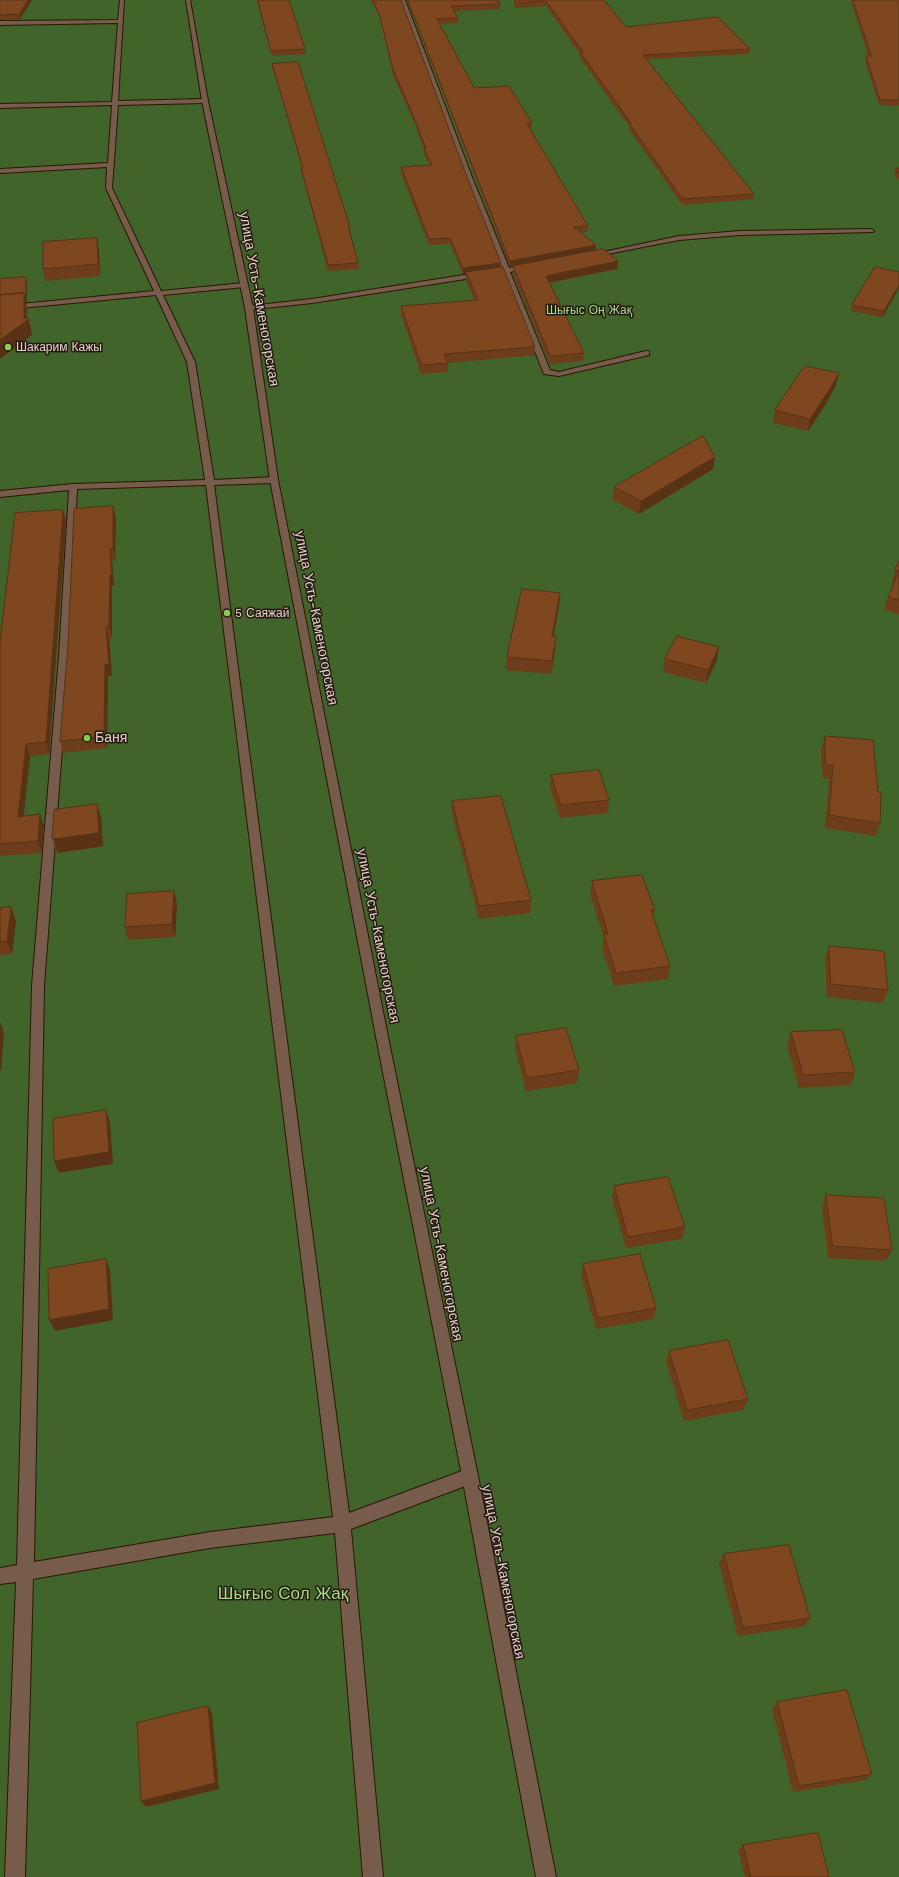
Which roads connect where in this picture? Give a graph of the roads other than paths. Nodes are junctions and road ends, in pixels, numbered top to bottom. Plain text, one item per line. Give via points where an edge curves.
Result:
1 (122, 0) edge
2 (188, 0) edge
3 (403, 0) edge
4 (120, 21) junction
5 (0, 23) edge
6 (205, 101) junction
7 (116, 103) junction
8 (0, 106) edge
9 (111, 165) junction
10 (0, 170) edge
11 (871, 232) dead end
12 (581, 257) edge
13 (536, 266) edge
14 (506, 272) junction
15 (244, 285) junction
16 (160, 293) junction
17 (0, 308) edge
18 (249, 308) junction
19 (646, 353) dead end
20 (274, 480) junction
21 (210, 483) junction
22 (73, 487) junction
23 (0, 494) edge
24 (470, 1476) junction
25 (342, 1524) junction
26 (25, 1573) junction
27 (0, 1576) edge
28 (15, 1877) edge
29 (374, 1877) edge
30 (546, 1877) edge

1 - 4 street
2 - 6 street, улица Усть-Каменогорская
3 - 14 street
4 - 5 street
4 - 7 street
6 - 7 street
6 - 15 street, улица Усть-Каменогорская
7 - 8 street
7 - 9 street
9 - 10 street
9 - 16 street via 110,188
11 - 12 street via 740,233 687,237
13 - 14 street
14 - 18 street
14 - 19 street via 547,372 559,374
15 - 16 street
15 - 18 street, улица Усть-Каменогорская
16 - 17 street
16 - 21 street via 192,362
18 - 20 street, улица Усть-Каменогорская
20 - 21 street
20 - 24 street, улица Усть-Каменогорская
21 - 22 street
21 - 25 street
22 - 23 street
22 - 26 street via 64,656 38,986
24 - 25 street
24 - 30 street, улица Усть-Каменогорская
25 - 26 street via 210,1540
25 - 29 street
26 - 27 street
26 - 28 street

